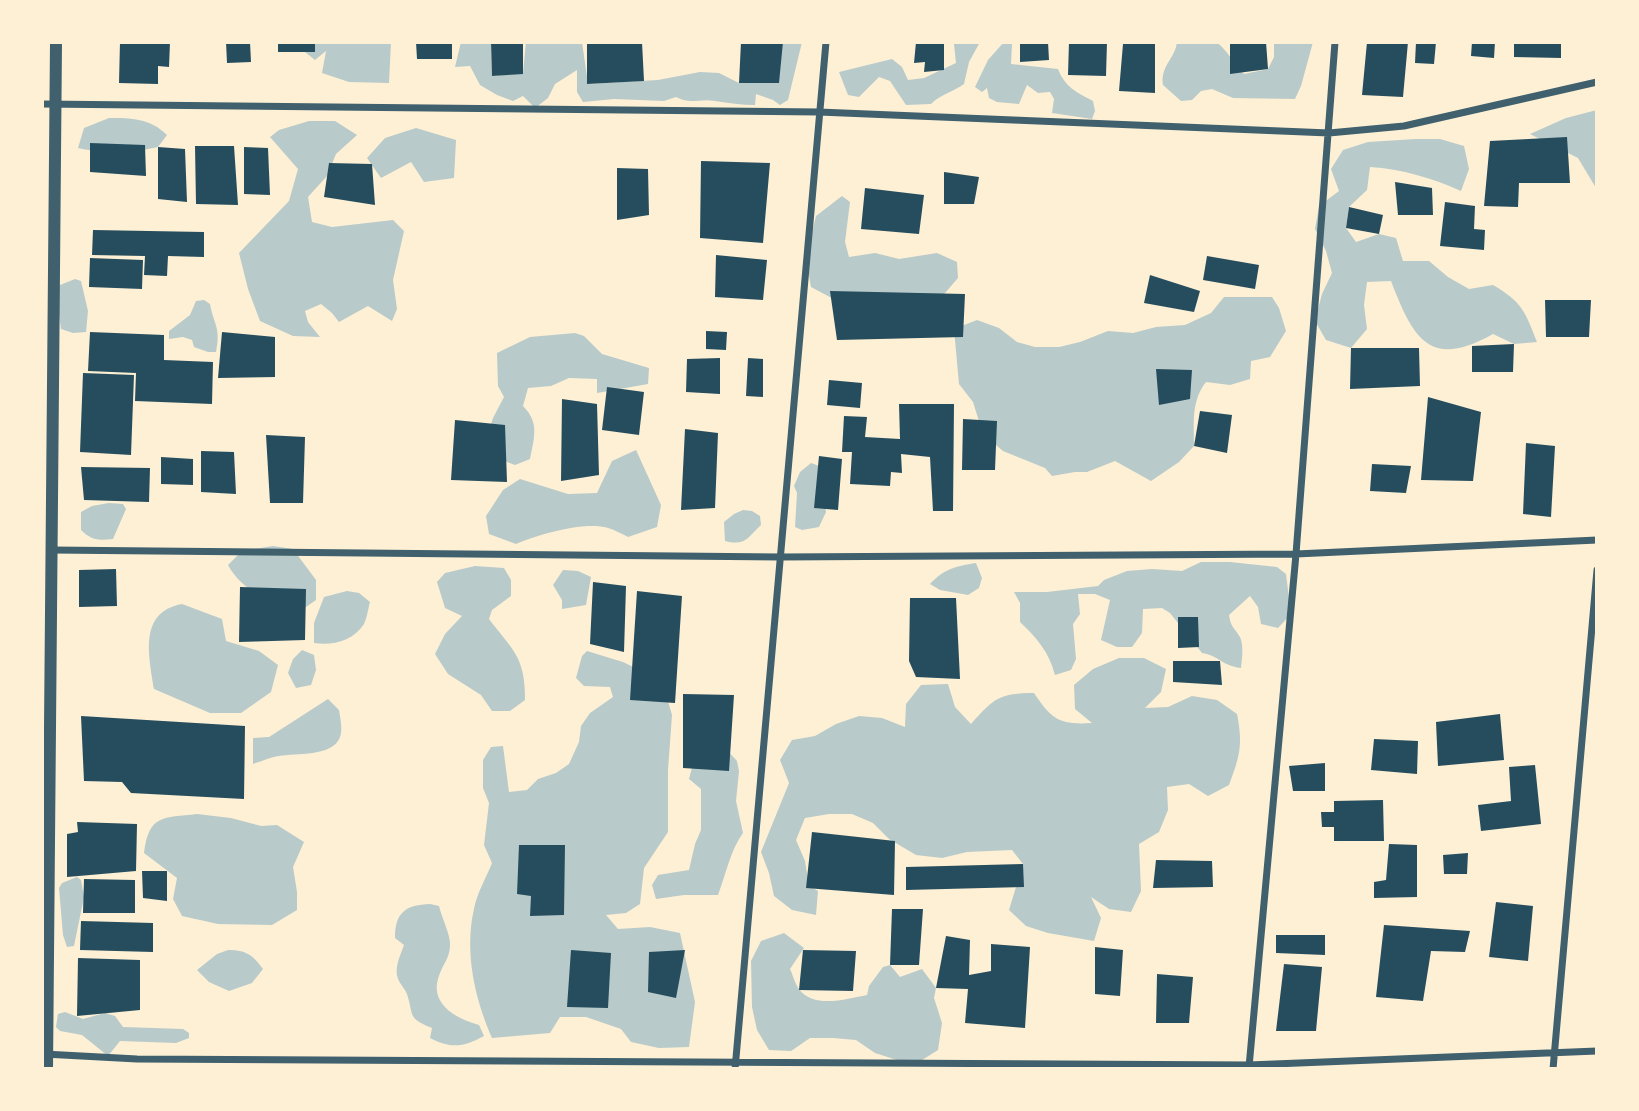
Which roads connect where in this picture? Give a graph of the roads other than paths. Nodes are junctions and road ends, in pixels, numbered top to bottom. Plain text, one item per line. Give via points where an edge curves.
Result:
1 (56, 42) edge
2 (826, 42) edge
3 (1335, 42) edge
4 (1597, 82) edge
5 (42, 104) edge
6 (57, 105) junction
7 (819, 112) junction
8 (1329, 133) junction
9 (1597, 540) edge
10 (51, 550) junction
11 (1296, 554) junction
12 (779, 557) junction
13 (1597, 570) edge
14 (47, 626) edge
15 (1597, 1051) edge
16 (1554, 1052) junction
17 (45, 1054) edge
18 (735, 1065) edge
19 (1249, 1067) edge
20 (47, 1069) edge
21 (1553, 1069) edge

1 - 6 street
2 - 7 street
3 - 8 street
4 - 8 street via 1404,126
5 - 6 street
6 - 7 street
6 - 10 street
7 - 8 street
7 - 12 street
8 - 11 street
9 - 11 street
10 - 12 street
10 - 14 street
11 - 12 street
11 - 19 street
12 - 18 street
13 - 16 street
14 - 17 street
15 - 16 street
16 - 19 street
16 - 21 street
17 - 18 street
17 - 20 street
18 - 19 street

